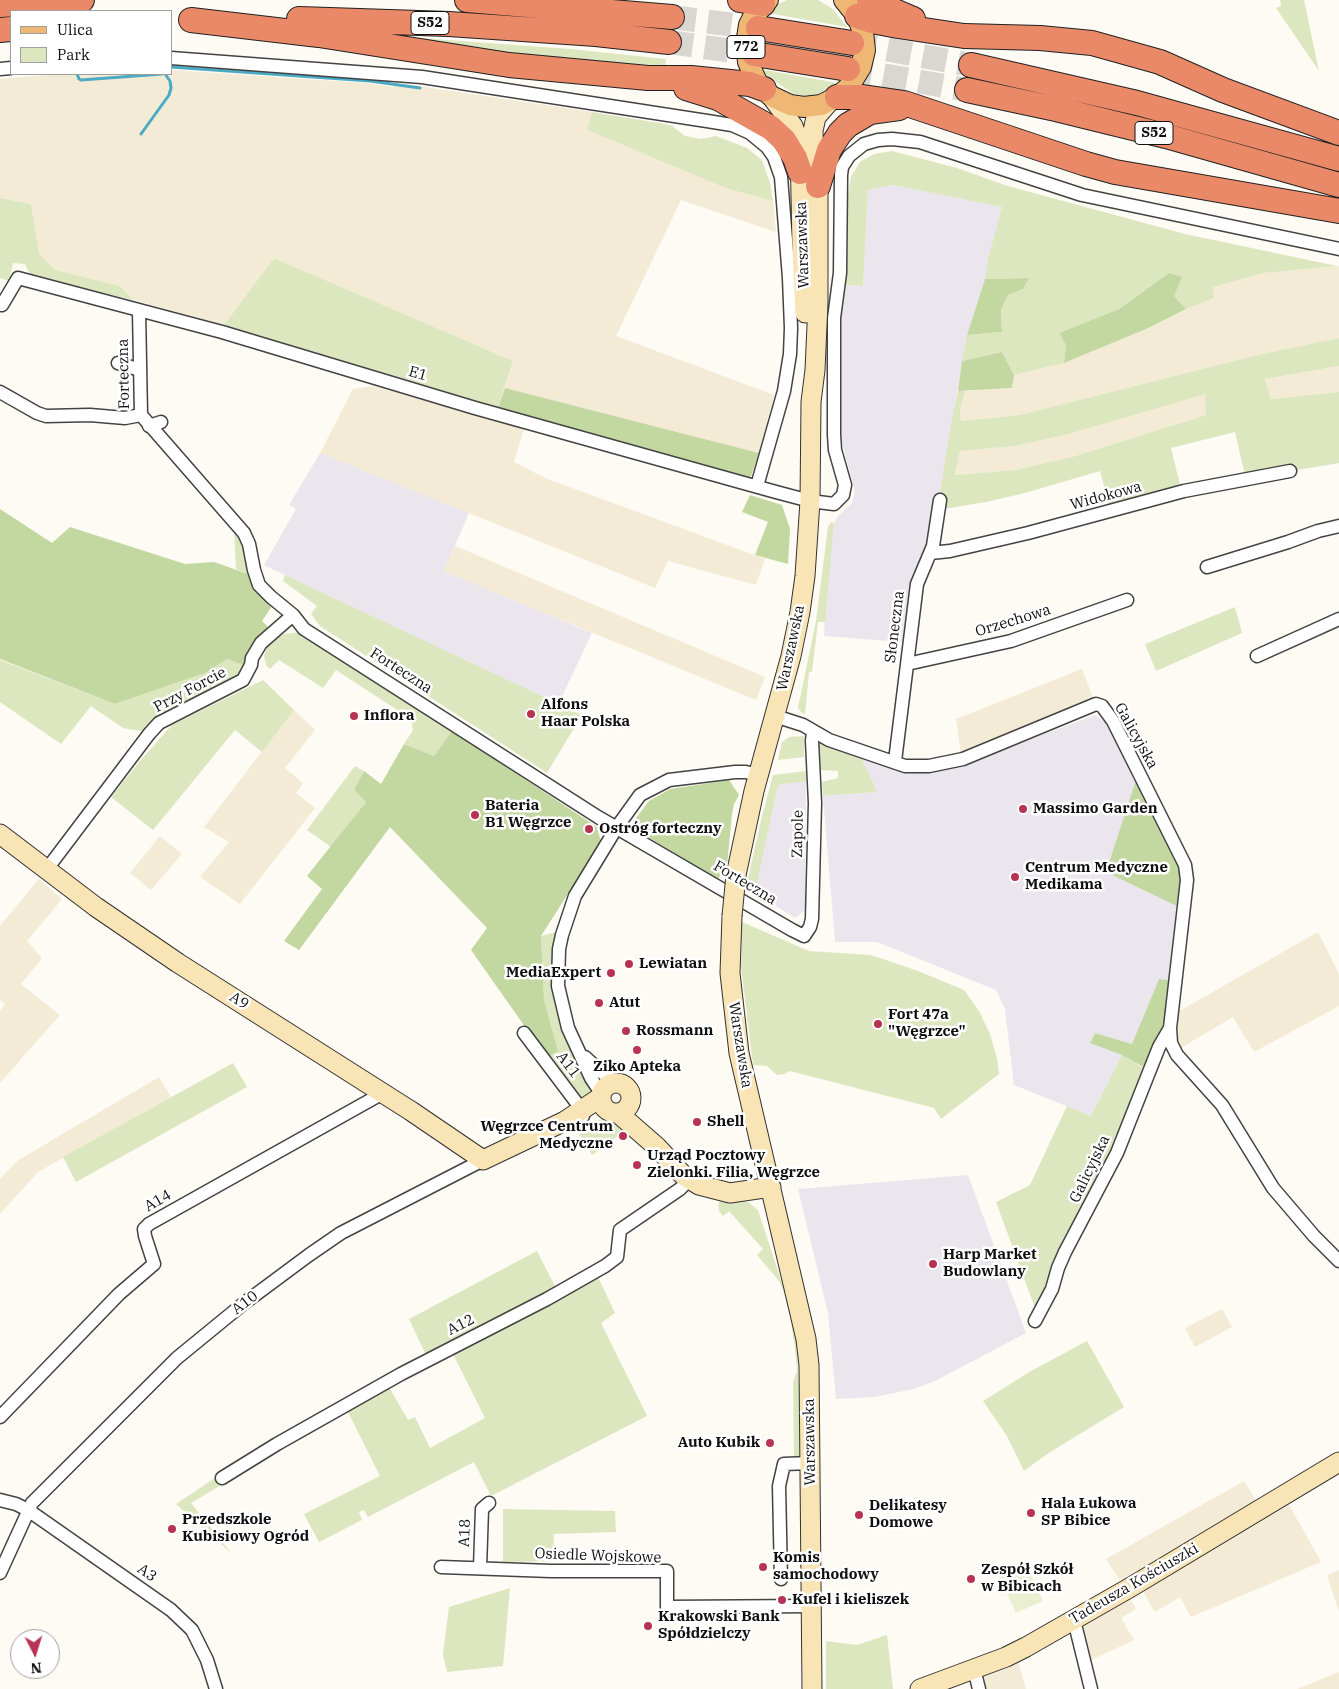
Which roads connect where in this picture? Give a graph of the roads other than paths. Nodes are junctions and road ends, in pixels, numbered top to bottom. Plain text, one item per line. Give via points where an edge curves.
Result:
1 (82, 0) edge
2 (467, 0) edge
3 (740, 0) edge
4 (765, 2) edge
5 (852, 4) edge
6 (0, 5) edge
7 (672, 17) tunnel mouth
8 (181, 21) edge
9 (758, 28) tunnel mouth
10 (669, 42) tunnel mouth
11 (852, 43) tunnel mouth
12 (754, 54) tunnel mouth
13 (172, 58) edge
14 (971, 66) tunnel mouth
15 (848, 69) tunnel mouth
16 (648, 78) junction
17 (967, 90) tunnel mouth
18 (768, 92) junction
19 (833, 99) junction
20 (923, 110) junction
21 (1339, 133) edge
22 (1339, 159) edge
23 (809, 179) junction
24 (1339, 185) edge
25 (1339, 211) edge
26 (1339, 250) edge
27 (2, 304) dead end
28 (139, 311) junction
29 (118, 363) dead end
30 (140, 370) junction
31 (347, 378) dead end
32 (384, 381) junction
33 (0, 392) edge
34 (141, 415) junction
35 (1290, 471) dead end
36 (757, 486) junction
37 (940, 500) dead end
38 (810, 501) junction
39 (1339, 526) edge
40 (930, 553) junction
41 (1207, 567) dead end
42 (1127, 600) dead end
43 (293, 615) junction
44 (1339, 619) edge
45 (1257, 656) dead end
46 (907, 664) junction
47 (775, 716) junction
48 (812, 732) junction
49 (895, 761) junction
50 (758, 775) junction
51 (617, 827) junction
52 (0, 834) edge
53 (48, 868) junction
54 (804, 936) joint
55 (1170, 1028) junction
56 (524, 1033) dead end
57 (581, 1054) junction
58 (384, 1093) junction
59 (612, 1100) junction
60 (577, 1116) junction
61 (483, 1160) junction
62 (689, 1180) junction
63 (771, 1187) junction
64 (1339, 1261) edge
65 (1035, 1321) dead end
66 (0, 1417) edge
67 (1339, 1462) edge
68 (810, 1463) junction
69 (222, 1478) dead end
70 (0, 1500) edge
71 (489, 1503) dead end
72 (28, 1510) junction
73 (441, 1567) dead end
74 (480, 1568) junction
75 (0, 1573) edge
76 (781, 1579) dead end
77 (812, 1606) junction
78 (1074, 1620) junction
79 (974, 1669) junction
80 (216, 1689) edge
81 (812, 1689) edge
82 (920, 1689) edge
83 (979, 1689) edge
84 (1091, 1689) edge

1 - 6 highway
2 - 7 highway, S52
3 - 4 highway
4 - 18 main road, 772 via 749,26 746,53 757,82
5 - 19 main road, 772 via 863,32 864,59 848,88
5 - 21 highway via 911,18 931,30 964,36 1067,40 1121,50 1160,62 1223,90
8 - 10 highway, S52 via 298,19 431,23
8 - 16 highway via 319,35 483,62
9 - 11 highway
12 - 15 highway
13 - 36 street via 422,77 707,120 750,133 774,157 780,177 791,328 785,384
14 - 22 highway, S52 via 1137,103
16 - 18 highway via 691,78 750,84
16 - 23 highway via 711,95 760,120 784,140
17 - 24 highway, S52 via 1166,136
18 - 19 main road via 796,106 813,106
18 - 23 main road, Warszawska / 772 via 796,132
19 - 20 highway via 870,97
19 - 23 main road, Warszawska / 772 via 819,112 813,126 814,160
20 - 23 highway via 881,110 856,120 840,133
20 - 25 highway via 1115,172
23 - 38 main road, Warszawska / 772 via 806,370 811,402
26 - 38 street, E1 via 1082,195 920,142 892,139 864,144 849,156 842,167 840,273 834,318 833,368 835,450 844,485 843,495 834,504
27 - 28 street, E1 via 18,278
28 - 30 street, Forteczna
28 - 32 street, E1 via 222,332
29 - 30 street
30 - 34 street, Forteczna
31 - 32 street
32 - 36 street, E1
33 - 34 street via 46,416 125,418
34 - 43 street, Forteczna via 155,424 244,534 259,585
35 - 40 street, Widokowa via 1184,491 1028,533
36 - 38 street, E1
37 - 40 street, Słoneczna
38 - 47 main road, Warszawska / 772 via 800,612
39 - 41 street
40 - 46 street, Słoneczna via 917,584
42 - 46 street, Orzechowa via 1011,641
43 - 51 street, Forteczna via 304,628
43 - 53 street, Przy Forcie via 261,643 243,680 159,723
44 - 45 street
46 - 49 street, Słoneczna
47 - 48 street, Galicyjska
47 - 50 main road, Warszawska / 772
48 - 49 street, Galicyjska
48 - 54 street, Zapole via 815,803 812,919
49 - 55 street, Galicyjska via 904,766 929,766 963,760 1096,704 1102,706 1113,721 1185,865 1187,880
50 - 51 street via 735,772 669,780 640,794
50 - 63 main road, Warszawska / 772, bridge via 736,875 730,972 736,1036
51 - 54 street, Forteczna
51 - 57 street via 575,896 559,949 560,997 568,1028
52 - 53 main road, A9
53 - 58 main road, A9 via 96,907 178,963
55 - 64 street, Galicyjska via 1171,1043 1177,1056 1222,1105 1273,1188
55 - 65 street, Galicyjska via 1159,1047 1117,1153 1065,1252 1047,1300
56 - 60 street, A11
57 - 59 street via 591,1078
57 - 59 street via 601,1072
58 - 61 main road, A9
58 - 66 street, A14 via 149,1224 144,1229 144,1236 154,1264 119,1294
59 - 60 main road, A10 via 602,1112
59 - 62 main road
60 - 61 main road, A10
61 - 72 street, A10 via 341,1233 243,1304 177,1358
62 - 63 main road via 730,1193
62 - 69 street, A12 via 620,1230 617,1257 605,1266 401,1374
63 - 68 main road, Warszawska / 772 via 806,1339
67 - 78 main road, Tadeusza Kościuszki
68 - 76 street via 784,1464 779,1486
68 - 77 main road, Warszawska / 772
70 - 72 street, A3
71 - 74 street, A18 via 482,1509
72 - 75 street, A10
72 - 80 street, A3 via 171,1610 192,1630 207,1660
73 - 74 street, Osiedle Wojskowe
74 - 77 street, Osiedle Wojskowe via 667,1571 667,1607
77 - 81 main road, Warszawska / 772
78 - 79 main road, Tadeusza Kościuszki via 1006,1657
78 - 84 street
79 - 82 main road, Tadeusza Kościuszki
79 - 83 street

